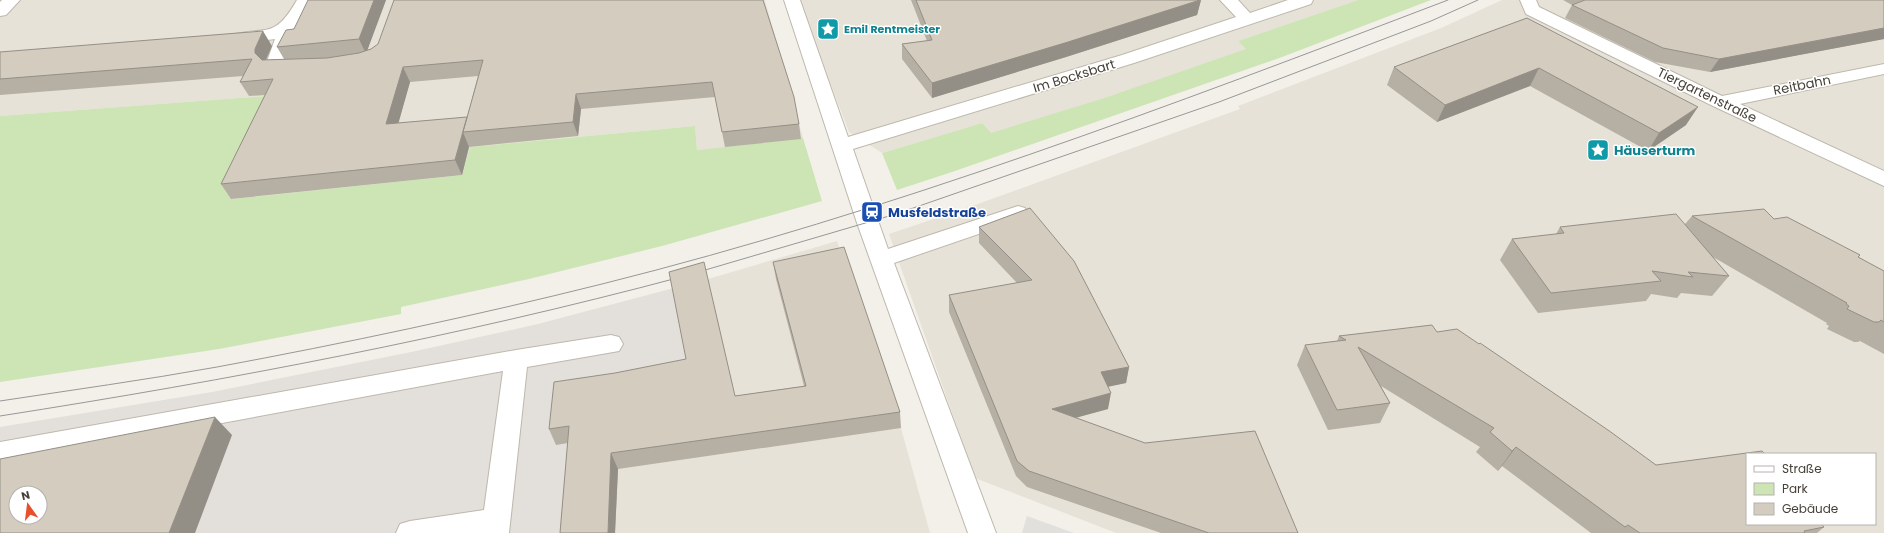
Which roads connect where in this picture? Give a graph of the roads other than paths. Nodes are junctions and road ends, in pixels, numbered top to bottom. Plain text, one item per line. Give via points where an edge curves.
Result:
1 (12, 0) edge
2 (305, 0) edge
3 (792, 0) edge
4 (1228, 0) edge
5 (1305, 0) edge
6 (1530, 5) edge
7 (0, 11) edge
8 (1248, 20) junction
9 (280, 32) junction
10 (222, 40) edge
11 (314, 66) edge
12 (1884, 69) edge
13 (1720, 102) junction
14 (841, 146) junction
15 (1884, 179) edge
16 (1018, 213) edge
17 (882, 259) junction
18 (610, 344) dead end
19 (516, 358) junction
20 (0, 453) edge
21 (496, 527) edge
22 (410, 533) edge
23 (982, 533) edge

1 - 7 street
2 - 9 street via 292,22
3 - 14 street
4 - 8 street
5 - 8 street, Im Bocksbart
6 - 13 street, Tiergartenstraße
8 - 14 street, Im Bocksbart
9 - 10 street via 262,37
9 - 11 street via 285,40 274,67 278,70
12 - 13 street, Reitbahn
13 - 15 street, Tiergartenstraße
14 - 17 street
16 - 17 street
17 - 23 street
18 - 19 street
19 - 20 street
19 - 21 street
21 - 22 street

